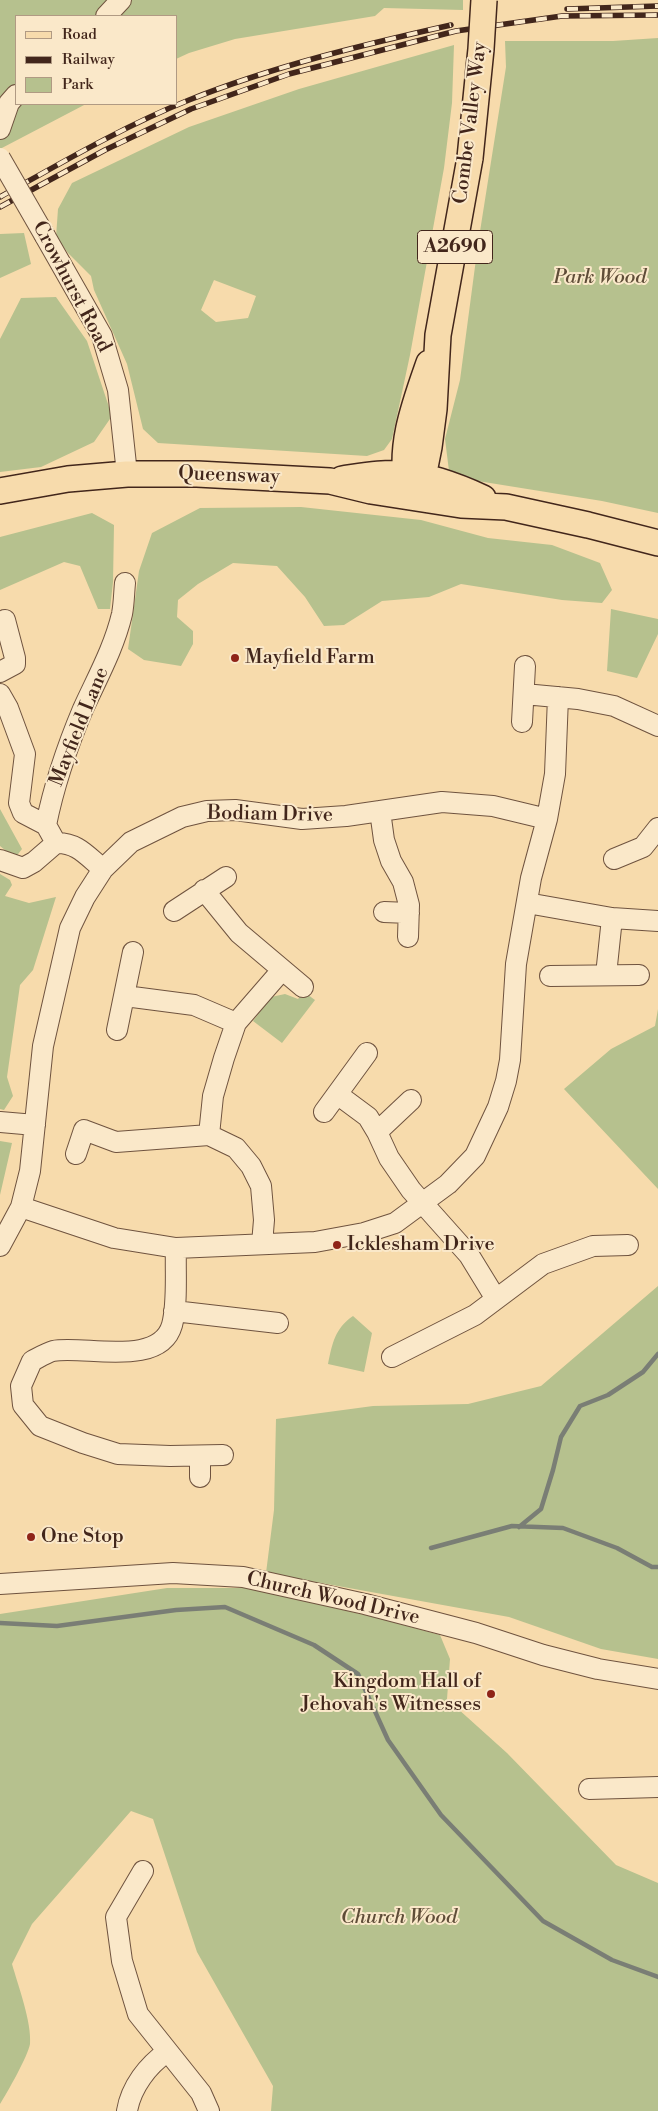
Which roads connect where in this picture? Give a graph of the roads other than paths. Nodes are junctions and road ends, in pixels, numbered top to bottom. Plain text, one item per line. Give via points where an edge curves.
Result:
1 (121, 0) edge
2 (484, 0) edge
3 (107, 15) edge
4 (15, 96) edge
5 (0, 129) edge
6 (0, 158) edge
7 (127, 474) junction
8 (413, 482) junction
9 (0, 491) edge
10 (658, 543) edge
11 (125, 583) dead end
12 (5, 620) dead end
13 (525, 666) dead end
14 (7, 668) edge
15 (0, 694) edge
16 (524, 694) junction
17 (558, 697) junction
18 (522, 722) dead end
19 (658, 726) edge
20 (380, 811) junction
21 (547, 819) junction
22 (46, 825) junction
23 (658, 828) edge
24 (56, 843) junction
25 (614, 859) dead end
26 (0, 860) edge
27 (103, 869) junction
28 (226, 877) dead end
29 (204, 890) junction
30 (527, 903) junction
31 (174, 912) dead end
32 (384, 912) dead end
33 (409, 913) junction
34 (612, 918) junction
35 (658, 921) edge
36 (408, 937) dead end
37 (134, 952) dead end
38 (282, 970) junction
39 (606, 975) junction
40 (639, 975) dead end
41 (558, 981) dead end
42 (303, 987) dead end
43 (125, 996) junction
44 (236, 1023) junction
45 (117, 1030) dead end
46 (367, 1053) dead end
47 (337, 1094) junction
48 (411, 1100) dead end
49 (324, 1112) dead end
50 (0, 1122) edge
51 (36, 1125) junction
52 (378, 1132) junction
53 (209, 1135) junction
54 (76, 1154) dead end
55 (422, 1203) junction
56 (21, 1208) junction
57 (262, 1244) junction
58 (628, 1245) dead end
59 (0, 1246) edge
60 (176, 1248) junction
61 (496, 1299) junction
62 (174, 1311) junction
63 (278, 1323) dead end
64 (392, 1356) dead end
65 (223, 1455) dead end
66 (200, 1456) junction
67 (200, 1477) dead end
68 (0, 1584) edge
69 (658, 1679) edge
70 (658, 1787) edge
71 (596, 1794) dead end
72 (143, 1871) dead end
73 (167, 2052) junction
74 (127, 2111) edge
75 (209, 2111) edge

1 - 3 street
2 - 8 main road, Combe Valley Way / A2690, bridge via 470,158 438,335 434,409
4 - 5 street via 9,103
6 - 7 street, Crowhurst Road, bridge via 102,336 118,390
7 - 8 main road, Queensway via 330,481 376,474
7 - 9 main road via 68,478
8 - 10 main road, Queensway via 467,491 506,508
11 - 22 street, Mayfield Lane via 122,613 104,668 63,759
12 - 14 street via 15,658
13 - 16 street
15 - 22 street via 25,754 19,803 23,813
16 - 17 street
16 - 18 street
17 - 19 street via 614,706
17 - 21 street via 555,774
20 - 21 street, Bodiam Drive via 442,802 493,806
20 - 27 street, Bodiam Drive via 302,818 235,810 207,811 182,817 131,842
20 - 33 street via 384,840 403,882
21 - 30 street
22 - 24 street
23 - 25 street via 643,847
24 - 26 street via 23,868
24 - 27 street via 68,843 79,849
27 - 51 street, Bodiam Drive via 70,928 43,1046
28 - 29 street
29 - 31 street
29 - 38 street via 239,933
30 - 34 street
30 - 55 street via 516,964 510,1060 498,1107 475,1156 448,1184
32 - 33 street
33 - 36 street
34 - 35 street
34 - 39 street
37 - 43 street
38 - 42 street
38 - 44 street
39 - 40 street
39 - 41 street
43 - 44 street via 194,1005
43 - 45 street
44 - 53 street via 213,1096
46 - 47 street
47 - 49 street
47 - 52 street via 368,1118
48 - 52 street
50 - 51 street
51 - 56 street, Bodiam Drive
52 - 55 street via 389,1158
53 - 54 street via 116,1142 78,1127
53 - 57 street via 236,1148 251,1166 261,1186
55 - 57 street via 394,1223 364,1233 316,1242
55 - 61 street via 469,1255
56 - 59 street, Bodiam Drive
56 - 60 street via 114,1238
57 - 60 street
58 - 61 street via 593,1246 542,1264
60 - 62 street
61 - 64 street via 475,1315
62 - 63 street
62 - 66 street via 172,1326 162,1341 141,1350 52,1351 32,1360 21,1386 23,1405 40,1426 118,1454
65 - 66 street
66 - 67 street
68 - 69 street, Church Wood Drive via 173,1572 243,1578 476,1633 543,1656
70 - 71 street
72 - 73 street via 116,1917 115,1962 138,2014
73 - 74 street via 142,2076
73 - 75 street via 200,2093

